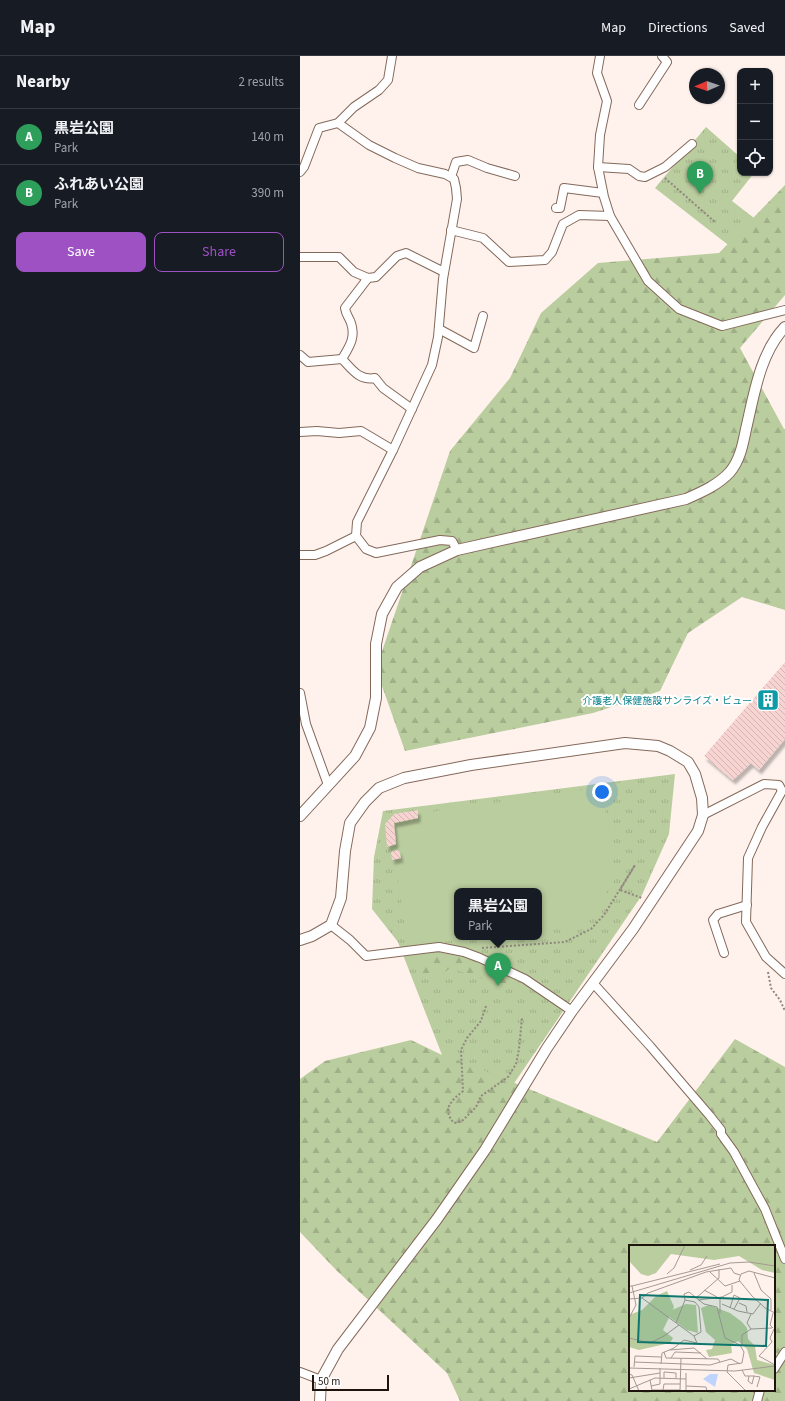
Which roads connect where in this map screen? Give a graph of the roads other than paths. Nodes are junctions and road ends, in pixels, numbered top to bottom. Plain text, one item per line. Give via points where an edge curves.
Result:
1 (392, 56) edge
2 (600, 56) edge
3 (662, 56) edge
4 (639, 105) dead end
5 (338, 122) junction
6 (692, 144) dead end
7 (598, 167) junction
8 (300, 172) edge
9 (515, 176) dead end
10 (451, 177) junction
11 (603, 193) junction
12 (556, 208) dead end
13 (610, 216) junction
14 (451, 230) junction
15 (300, 257) edge
16 (444, 272) junction
17 (368, 278) junction
18 (785, 310) edge
19 (483, 316) dead end
20 (785, 327) edge
21 (439, 329) junction
22 (300, 355) edge
23 (342, 359) junction
24 (412, 409) junction
25 (300, 432) edge
26 (393, 450) junction
27 (356, 536) junction
28 (457, 550) junction
29 (300, 556) edge
30 (300, 693) edge
31 (328, 785) junction
32 (302, 811) edge
33 (703, 814) junction
34 (747, 905) junction
35 (331, 925) junction
36 (300, 940) edge
37 (724, 953) dead end
38 (785, 974) edge
39 (592, 983) junction
40 (572, 1011) junction
41 (785, 1259) edge
42 (785, 1352) edge
43 (775, 1367) edge
44 (300, 1372) edge
45 (321, 1380) junction
46 (760, 1391) edge
47 (320, 1401) edge
48 (757, 1401) edge

1 - 5 street via 388,80
2 - 7 street via 597,73 607,101 600,135
3 - 4 street via 667,62
5 - 8 street via 319,128
5 - 10 street via 369,145 395,158 418,168
6 - 7 street via 665,167 645,177 629,169
7 - 11 street
9 - 10 street via 468,160 456,162
10 - 14 street via 454,179 457,199
11 - 12 street via 564,188 560,208
11 - 13 street
13 - 14 street via 580,215 563,224 552,252 545,260 509,262 483,238
13 - 18 street via 648,281 679,309 722,326
14 - 16 street
15 - 17 street via 339,257 354,272
16 - 17 street via 406,253 397,256 376,277
16 - 21 street
17 - 23 street via 345,308 351,322 352,341
19 - 21 street via 474,348
20 - 28 street via 763,361 741,451 730,471 711,488 686,499
21 - 24 street via 432,365
22 - 23 street via 308,362
23 - 24 street via 356,374 367,379 375,378 383,388
24 - 26 street
25 - 26 street via 362,431
26 - 27 street via 357,522
27 - 28 street via 366,549 376,553 440,540 452,541
27 - 29 street via 315,555
28 - 31 street via 420,567 397,588 382,614 376,644 376,698 370,728 355,756
30 - 31 street via 306,724
31 - 32 street
33 - 34 street via 764,784 779,785 782,791 748,858
33 - 35 street via 702,798 695,774 688,762 658,746 625,743 471,765 404,778 379,788 364,802 350,823 341,898
33 - 39 street via 698,831 633,929
34 - 37 street via 718,914 713,920
34 - 38 street via 746,922 766,957
35 - 36 street
35 - 40 street via 366,956 439,946 480,958 525,979
39 - 40 street
39 - 41 street via 650,1046 720,1130 764,1210
40 - 45 street via 485,1150 338,1349
42 - 43 street
44 - 45 street
45 - 47 street
46 - 48 street

